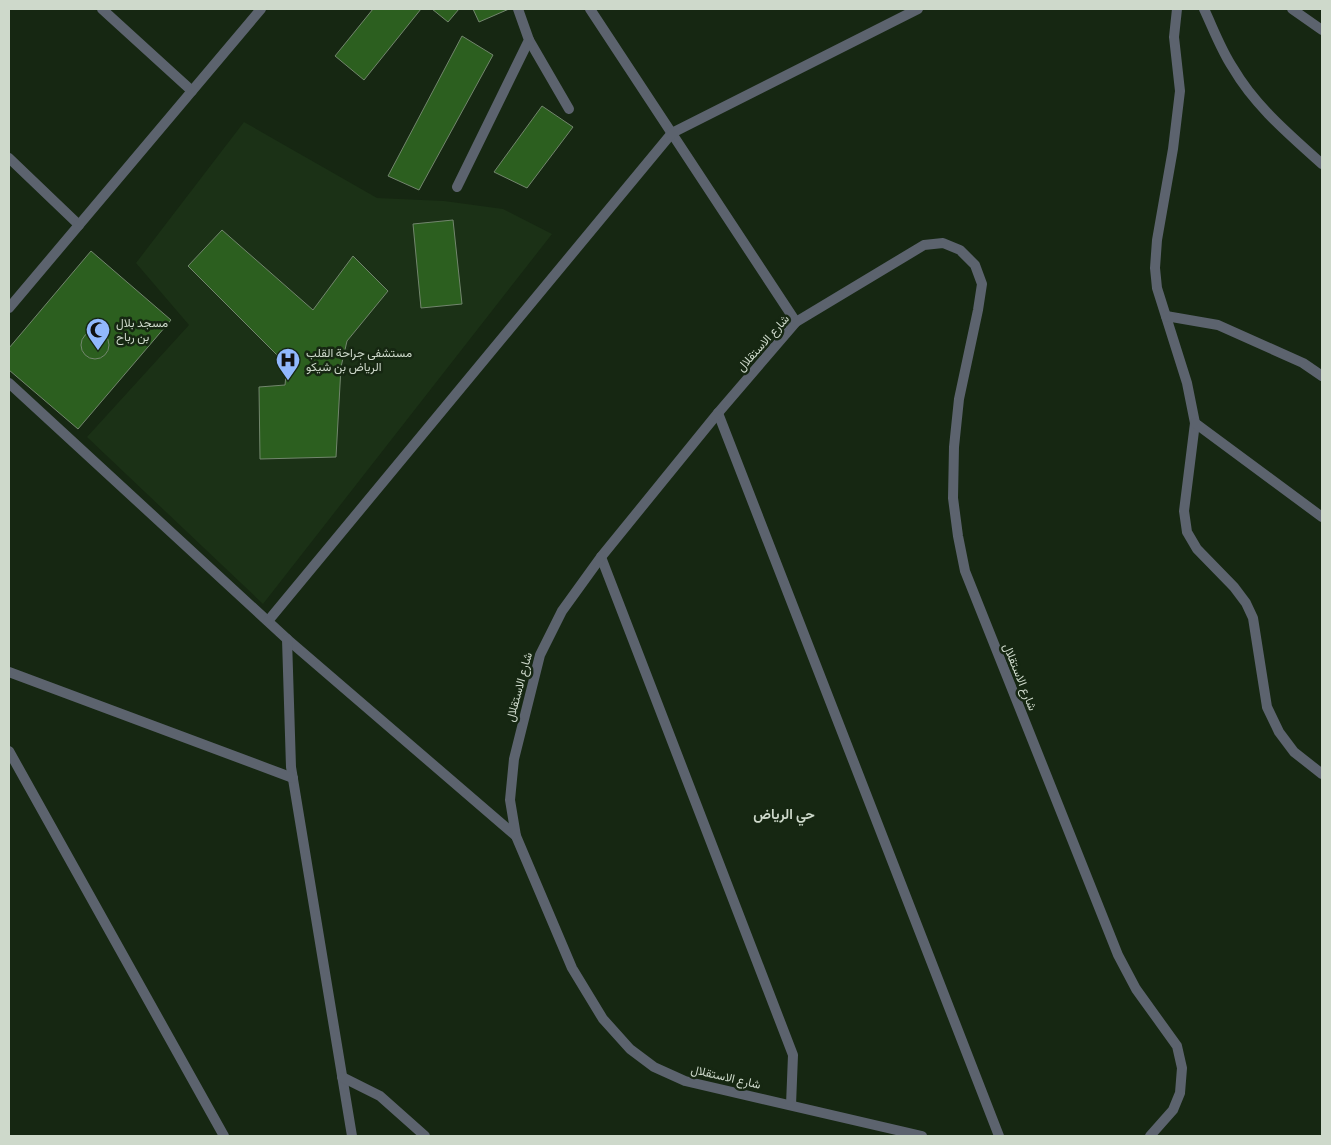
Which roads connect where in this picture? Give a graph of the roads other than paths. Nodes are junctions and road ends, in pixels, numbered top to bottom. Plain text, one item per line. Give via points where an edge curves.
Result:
1 (102, 9) edge
2 (261, 9) edge
3 (518, 9) edge
4 (590, 9) edge
5 (918, 9) edge
6 (1177, 9) edge
7 (1204, 9) edge
8 (1292, 9) edge
9 (1322, 30) edge
10 (529, 40) junction
11 (192, 91) junction
12 (569, 110) dead end
13 (672, 133) junction
14 (9, 158) edge
15 (1322, 164) edge
16 (457, 187) dead end
17 (79, 225) junction
18 (9, 308) edge
19 (1166, 316) junction
20 (796, 322) junction
21 (1322, 376) edge
22 (9, 383) edge
23 (718, 413) junction
24 (1196, 423) junction
25 (1322, 517) edge
26 (602, 557) junction
27 (268, 622) junction
28 (287, 639) junction
29 (9, 672) edge
30 (9, 751) edge
31 (1322, 774) edge
32 (293, 778) junction
33 (516, 836) junction
34 (342, 1077) junction
35 (791, 1106) junction
36 (224, 1136) edge
37 (352, 1136) edge
38 (425, 1136) edge
39 (922, 1136) edge
40 (999, 1136) edge
41 (1150, 1136) edge

1 - 11 street
2 - 11 street
3 - 10 street
4 - 13 street
5 - 13 street
6 - 19 street via 1174,37 1180,91 1154,268
7 - 15 street via 1232,68 1257,101
8 - 9 street
10 - 12 street
10 - 16 street
11 - 17 street
13 - 20 street
13 - 27 street
14 - 17 street
17 - 18 street
19 - 21 street via 1218,325 1303,363
19 - 24 street
20 - 23 street, شارع الاستقلال
20 - 41 street, شارع الاستقلال via 924,245 943,243 960,250 975,265 982,284 958,399 952,498 965,571 1118,955 1136,989 1177,1046 1182,1068 1180,1093 1173,1110
22 - 27 street
23 - 26 street, شارع الاستقلال
23 - 40 street
24 - 25 street
24 - 31 street via 1184,510 1187,532 1198,549 1234,587 1253,618 1267,707 1279,732 1294,752
26 - 33 street, شارع الاستقلال via 562,610 540,655 514,759 510,800
26 - 35 street via 793,1055
27 - 28 street
28 - 32 street
28 - 33 street
29 - 32 street
30 - 36 street
32 - 34 street
33 - 35 street, شارع الاستقلال via 572,968 603,1019 630,1049 654,1067 685,1081
34 - 37 street
34 - 38 street via 380,1096
35 - 39 street, شارع الاستقلال

